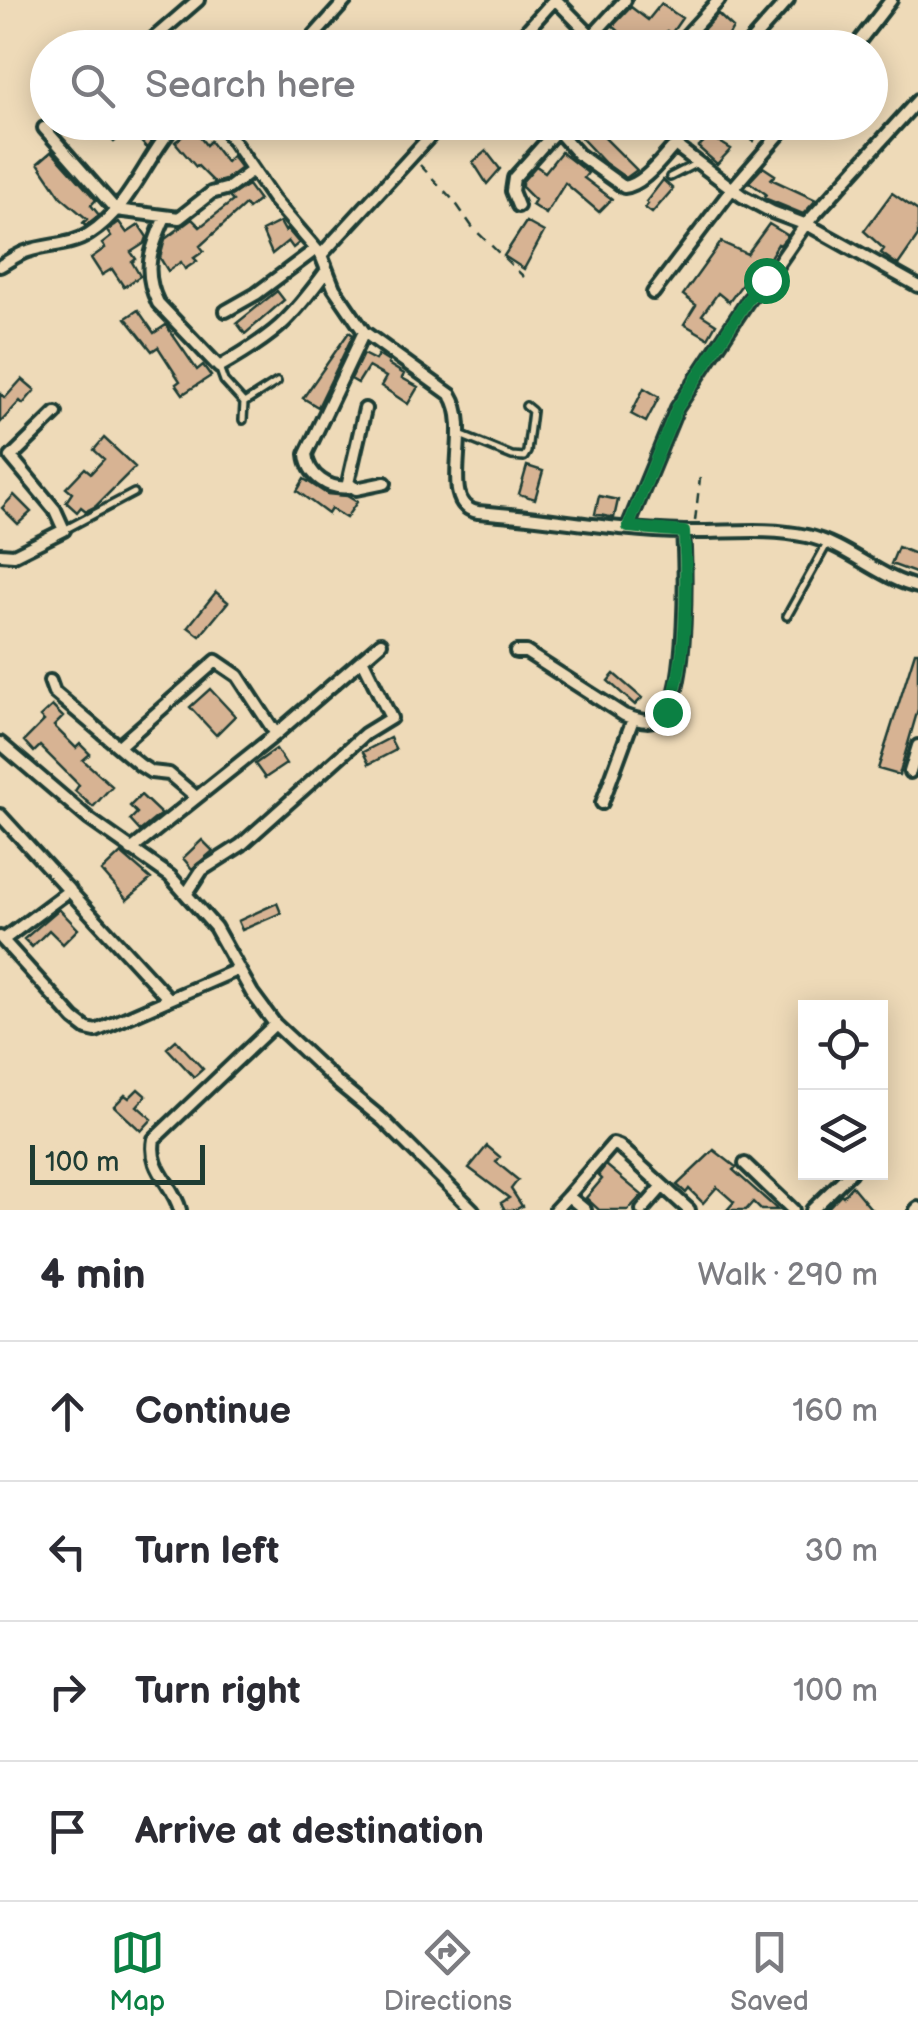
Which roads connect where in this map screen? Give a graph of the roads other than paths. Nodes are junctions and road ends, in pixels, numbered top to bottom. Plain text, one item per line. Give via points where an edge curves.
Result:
1 (198, 0) edge
2 (346, 0) edge
3 (555, 0) edge
4 (625, 0) edge
5 (719, 0) edge
6 (788, 0) edge
7 (891, 0) edge
8 (163, 30) edge
9 (319, 30) edge
10 (528, 30) edge
11 (588, 30) edge
12 (598, 30) edge
13 (692, 30) edge
14 (761, 30) edge
15 (868, 30) edge
16 (918, 100) edge
17 (888, 133) edge
18 (55, 140) edge
19 (162, 140) edge
20 (235, 140) edge
21 (427, 140) edge
22 (548, 140) edge
23 (569, 140) edge
24 (674, 140) edge
25 (774, 140) edge
26 (882, 140) edge
27 (676, 144) junction
28 (696, 162) junction
29 (252, 170) junction
30 (670, 177) dead end
31 (732, 189) junction
32 (518, 206) dead end
33 (116, 210) junction
34 (166, 217) junction
35 (805, 225) junction
36 (318, 252) junction
37 (0, 266) edge
38 (327, 270) junction
39 (918, 286) edge
40 (652, 293) dead end
41 (226, 311) dead end
42 (364, 332) junction
43 (219, 368) junction
44 (277, 382) dead end
45 (244, 403) junction
46 (526, 406) dead end
47 (365, 409) dead end
48 (56, 413) dead end
49 (243, 420) dead end
50 (460, 435) junction
51 (0, 445) edge
52 (11, 457) junction
53 (385, 483) dead end
54 (350, 487) junction
55 (134, 493) dead end
56 (628, 527) junction
57 (64, 530) junction
58 (688, 532) junction
59 (828, 544) junction
60 (0, 554) edge
61 (918, 587) edge
62 (786, 616) dead end
63 (381, 643) dead end
64 (516, 652) dead end
65 (362, 658) junction
66 (50, 681) dead end
67 (633, 719) junction
68 (276, 734) junction
69 (119, 746) junction
70 (918, 746) edge
71 (2, 750) edge
72 (910, 772) dead end
73 (194, 796) junction
74 (602, 803) dead end
75 (0, 816) edge
76 (131, 850) junction
77 (70, 890) junction
78 (187, 893) junction
79 (1, 938) edge
80 (239, 969) junction
81 (169, 999) junction
82 (275, 1024) junction
83 (745, 1164) dead end
84 (842, 1180) edge
85 (663, 1186) junction
86 (568, 1196) junction
87 (180, 1210) edge
88 (473, 1210) edge
89 (555, 1210) edge
90 (584, 1210) edge
91 (642, 1210) edge
92 (689, 1210) edge
93 (793, 1210) edge
94 (812, 1210) edge

1 - 8 street
2 - 9 street
3 - 10 street
3 - 11 street
4 - 12 street
5 - 13 street
6 - 14 street
7 - 15 street
16 - 17 street
18 - 33 street
19 - 33 street
20 - 29 street
21 - 36 street
22 - 32 street via 514,178
23 - 27 street via 624,187
24 - 27 street
25 - 31 street
26 - 35 street
27 - 28 street
28 - 30 lane
28 - 31 street
29 - 34 street via 187,214
29 - 36 street
31 - 35 street
31 - 40 street
33 - 34 street
33 - 37 street via 84,237 24,252
34 - 43 street via 148,258 152,290
35 - 39 street
35 - 56 street via 677,408
36 - 38 street
36 - 41 street
38 - 42 street
38 - 43 street via 284,326
42 - 50 street via 451,395
42 - 54 street via 306,454 308,466 327,485
43 - 45 lane
44 - 45 lane
45 - 49 lane
46 - 50 lane via 532,411 524,457
47 - 54 street
48 - 52 street
50 - 56 street via 456,494 470,511
51 - 52 street
52 - 57 street via 56,510
53 - 54 street
55 - 57 lane
56 - 58 street
57 - 60 street via 14,555
58 - 59 street via 779,531
58 - 67 street via 673,699 656,720
59 - 61 street
59 - 62 lane
63 - 65 street
64 - 67 street
65 - 68 street
65 - 78 street via 391,718 241,845 206,866
66 - 69 street via 54,692
67 - 74 street
68 - 69 street via 238,676 216,661
68 - 73 street
69 - 73 street
70 - 72 street
71 - 76 street
73 - 76 street
75 - 77 street
76 - 78 street
77 - 79 street
77 - 81 street
78 - 80 street
79 - 81 street via 87,1029 108,1027
80 - 81 street
80 - 82 street
82 - 87 street via 154,1139 156,1170
82 - 88 street
83 - 93 street
84 - 94 street
85 - 86 street via 613,1144
85 - 91 street
85 - 92 street
86 - 89 street
86 - 90 street

